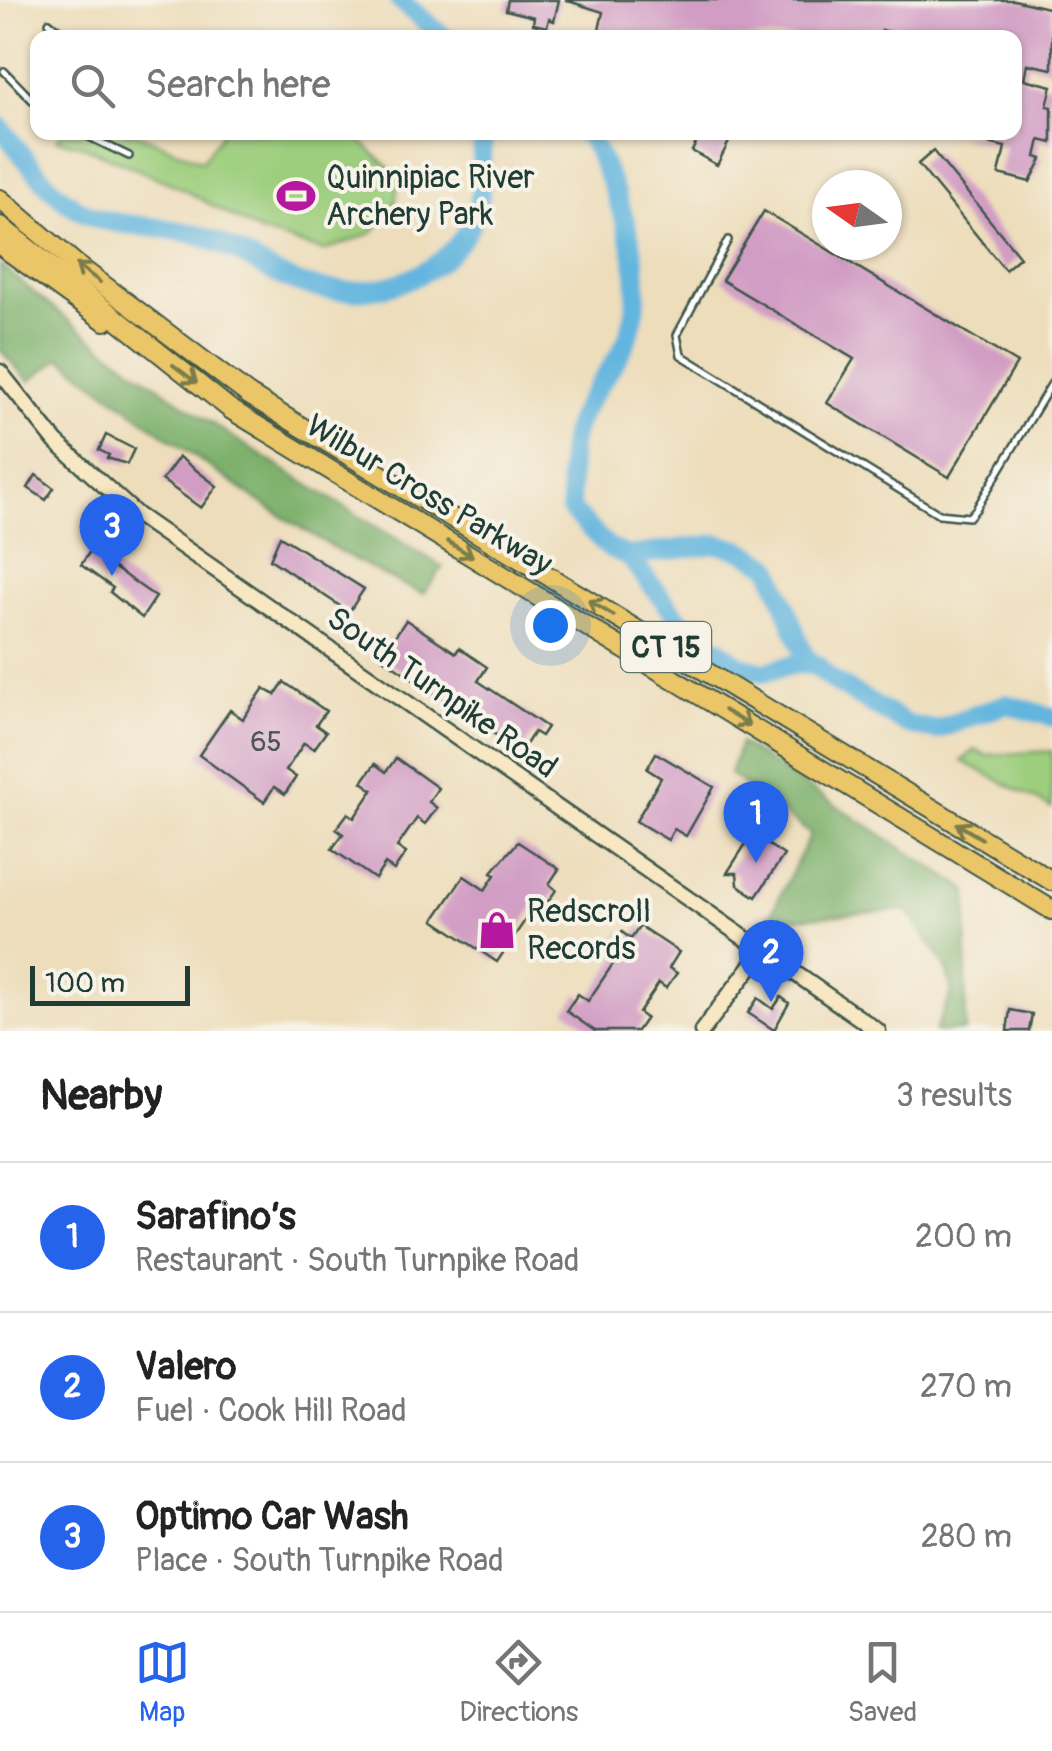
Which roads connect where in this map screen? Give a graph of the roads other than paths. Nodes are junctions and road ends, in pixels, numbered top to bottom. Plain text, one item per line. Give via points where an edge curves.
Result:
1 (50, 22) dead end
2 (60, 30) edge
3 (4, 71) dead end
4 (30, 98) edge
5 (96, 140) edge
6 (129, 156) dead end
7 (0, 200) edge
8 (0, 226) edge
9 (728, 240) dead end
10 (0, 246) edge
11 (140, 340) junction
12 (0, 372) edge
13 (1052, 383) edge
14 (1052, 881) edge
15 (1052, 910) edge
16 (764, 949) junction
17 (702, 1031) edge
18 (878, 1031) edge

1 - 2 lane
3 - 4 lane
5 - 6 lane
14 -> 7 highway, Wilbur Cross Parkway / CT 15 via 250,395
8 - 11 highway, Wilbur Cross Parkway / CT 15
9 - 13 lane via 677,335 680,354 939,514 968,516 976,509
10 - 11 highway via 83,310
11 -> 15 highway, Wilbur Cross Parkway / CT 15 via 230,408
12 - 16 main road, South Turnpike Road via 56,442 138,515
16 - 17 main road
16 - 18 main road, South Turnpike Road

